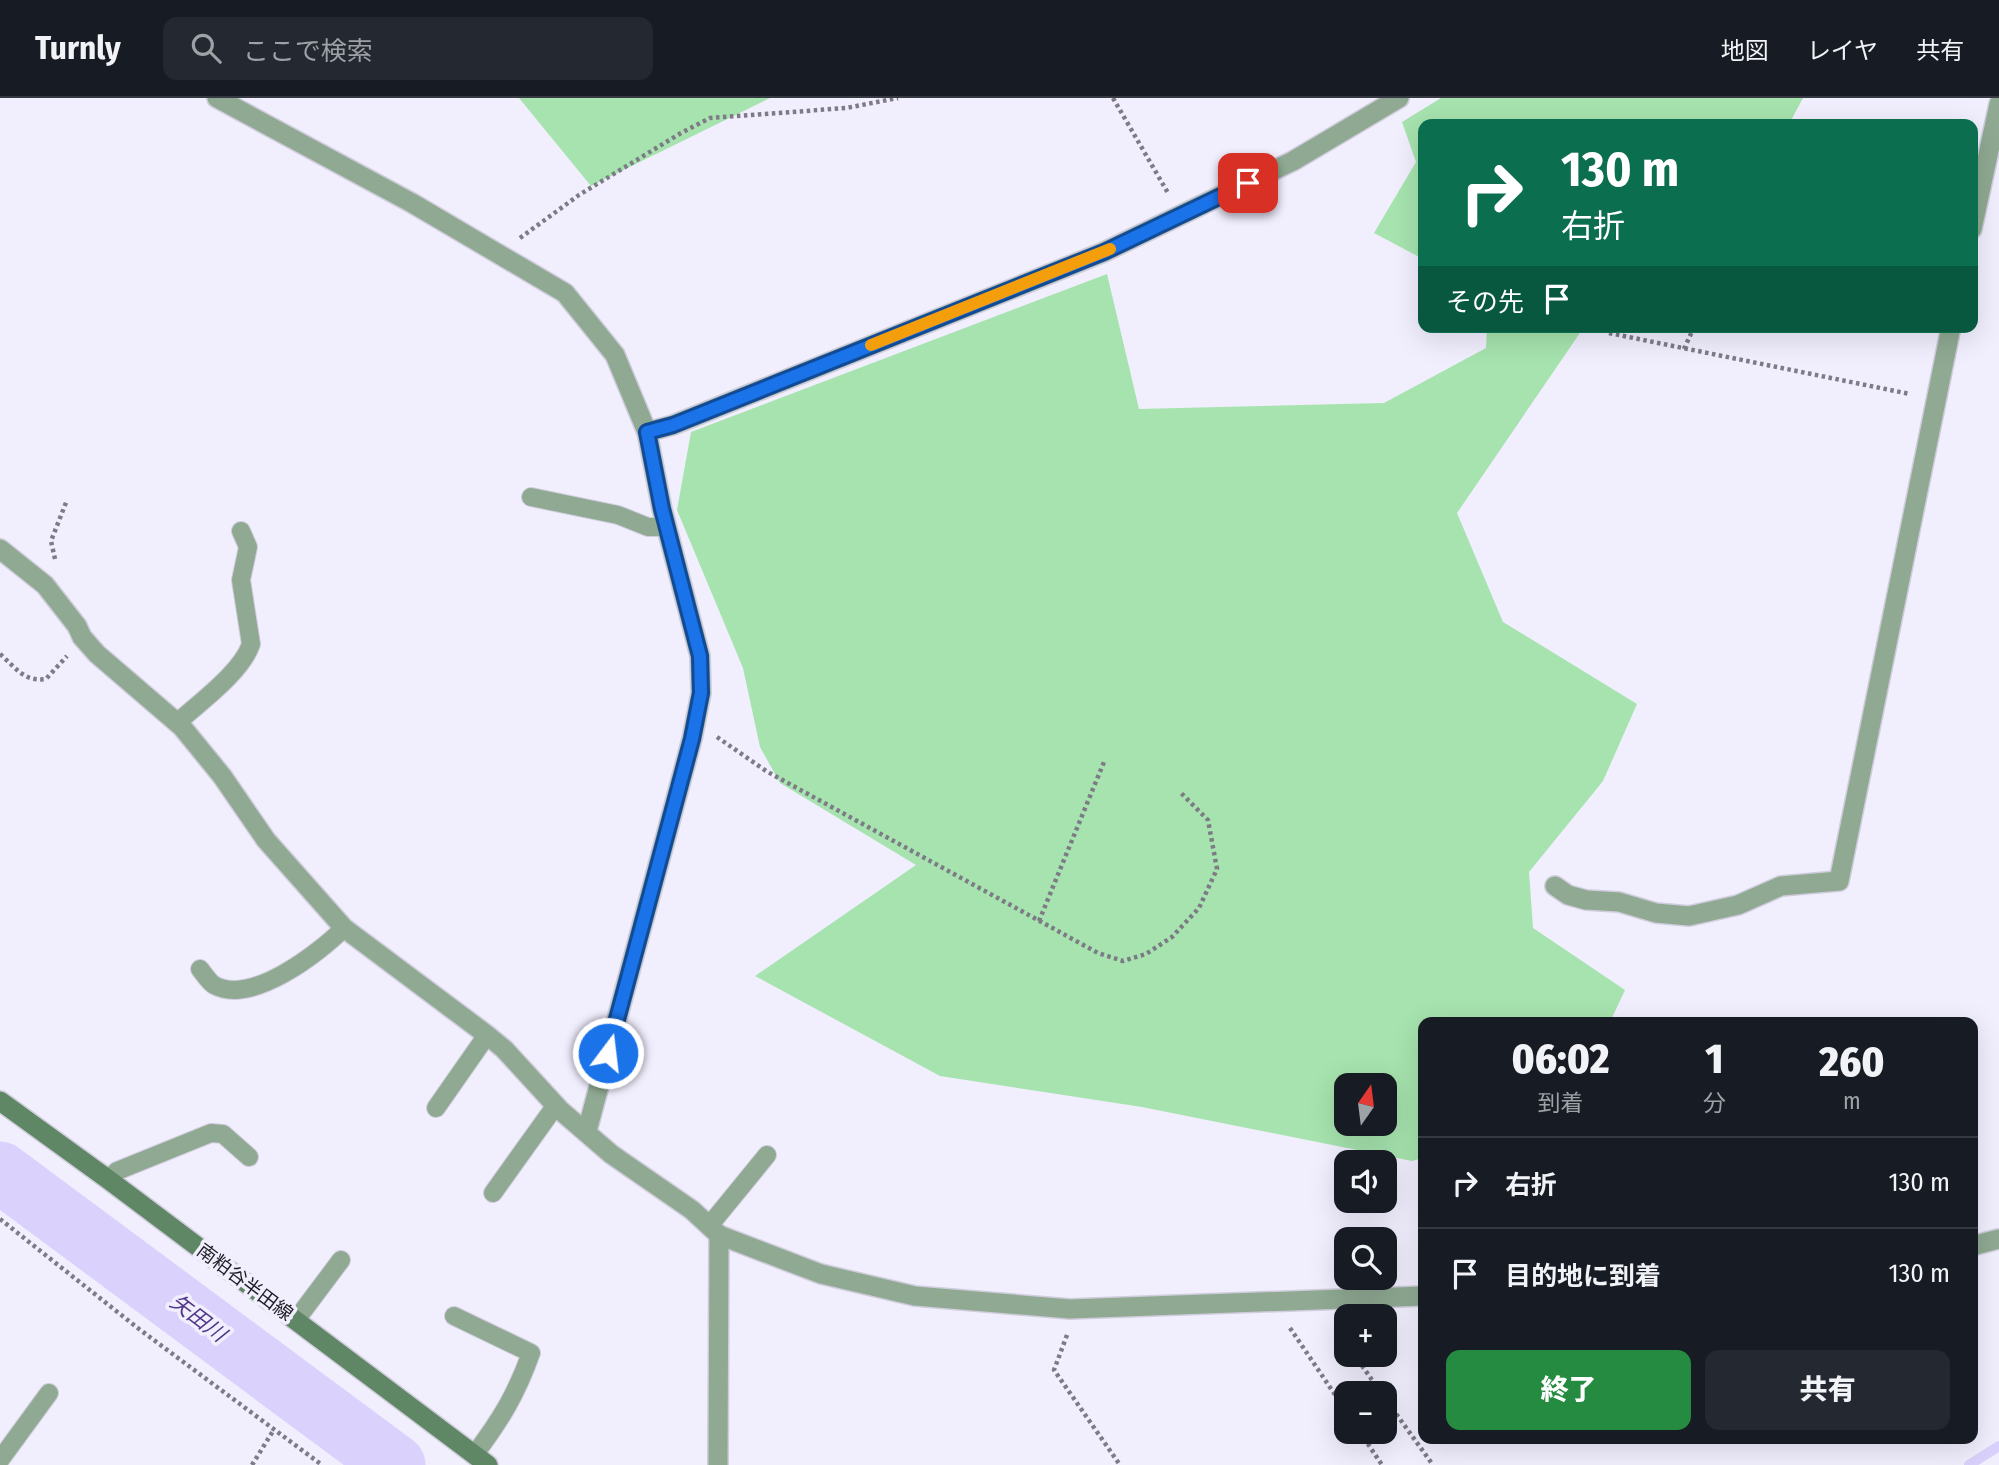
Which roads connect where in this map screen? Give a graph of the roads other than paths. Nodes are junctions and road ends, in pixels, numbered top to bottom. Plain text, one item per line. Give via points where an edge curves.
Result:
1 (217, 98) edge
2 (1399, 98) edge
3 (1999, 104) edge
4 (1978, 201) edge
5 (1950, 333) edge
6 (647, 432) junction
7 (531, 497) dead end
8 (667, 527) junction
9 (241, 531) dead end
10 (0, 549) edge
11 (177, 723) junction
12 (1555, 886) dead end
13 (344, 928) junction
14 (200, 969) dead end
15 (488, 1035) junction
16 (0, 1101) edge
17 (556, 1105) junction
18 (436, 1108) dead end
19 (587, 1132) junction
20 (767, 1155) dead end
21 (249, 1157) dead end
22 (108, 1180) junction
23 (493, 1193) dead end
24 (714, 1230) junction
25 (1999, 1239) edge
26 (1978, 1244) edge
27 (341, 1260) dead end
28 (1418, 1296) edge
29 (454, 1315) dead end
30 (296, 1320) junction
31 (49, 1393) dead end
32 (0, 1460) edge
33 (481, 1460) edge
34 (718, 1465) edge

1 - 6 street via 389,190 565,293 615,355
2 - 6 street via 1293,161 1104,252
3 - 4 street
5 - 12 street via 1839,881 1781,886 1738,905 1689,916 1586,900
6 - 8 street
7 - 8 lane via 618,515 648,527
8 - 19 street via 700,656 701,693
9 - 11 lane via 248,547 241,580 251,644 248,654
10 - 11 street via 45,585 97,654
11 - 13 street via 222,776 266,840
13 - 14 lane via 325,947 286,972 248,989 213,985
13 - 15 street
15 - 17 street
15 - 18 lane
16 - 22 main road, 南粕谷半田線
17 - 19 street
17 - 23 lane
19 - 24 street
20 - 24 lane
21 - 22 lane via 223,1134 211,1133 117,1171
22 - 30 main road, 南粕谷半田線
24 - 28 street via 821,1274 915,1296 1070,1309
24 - 34 street
25 - 26 street
27 - 30 lane
29 - 33 lane via 531,1353
30 - 33 main road, 南粕谷半田線
31 - 32 lane

